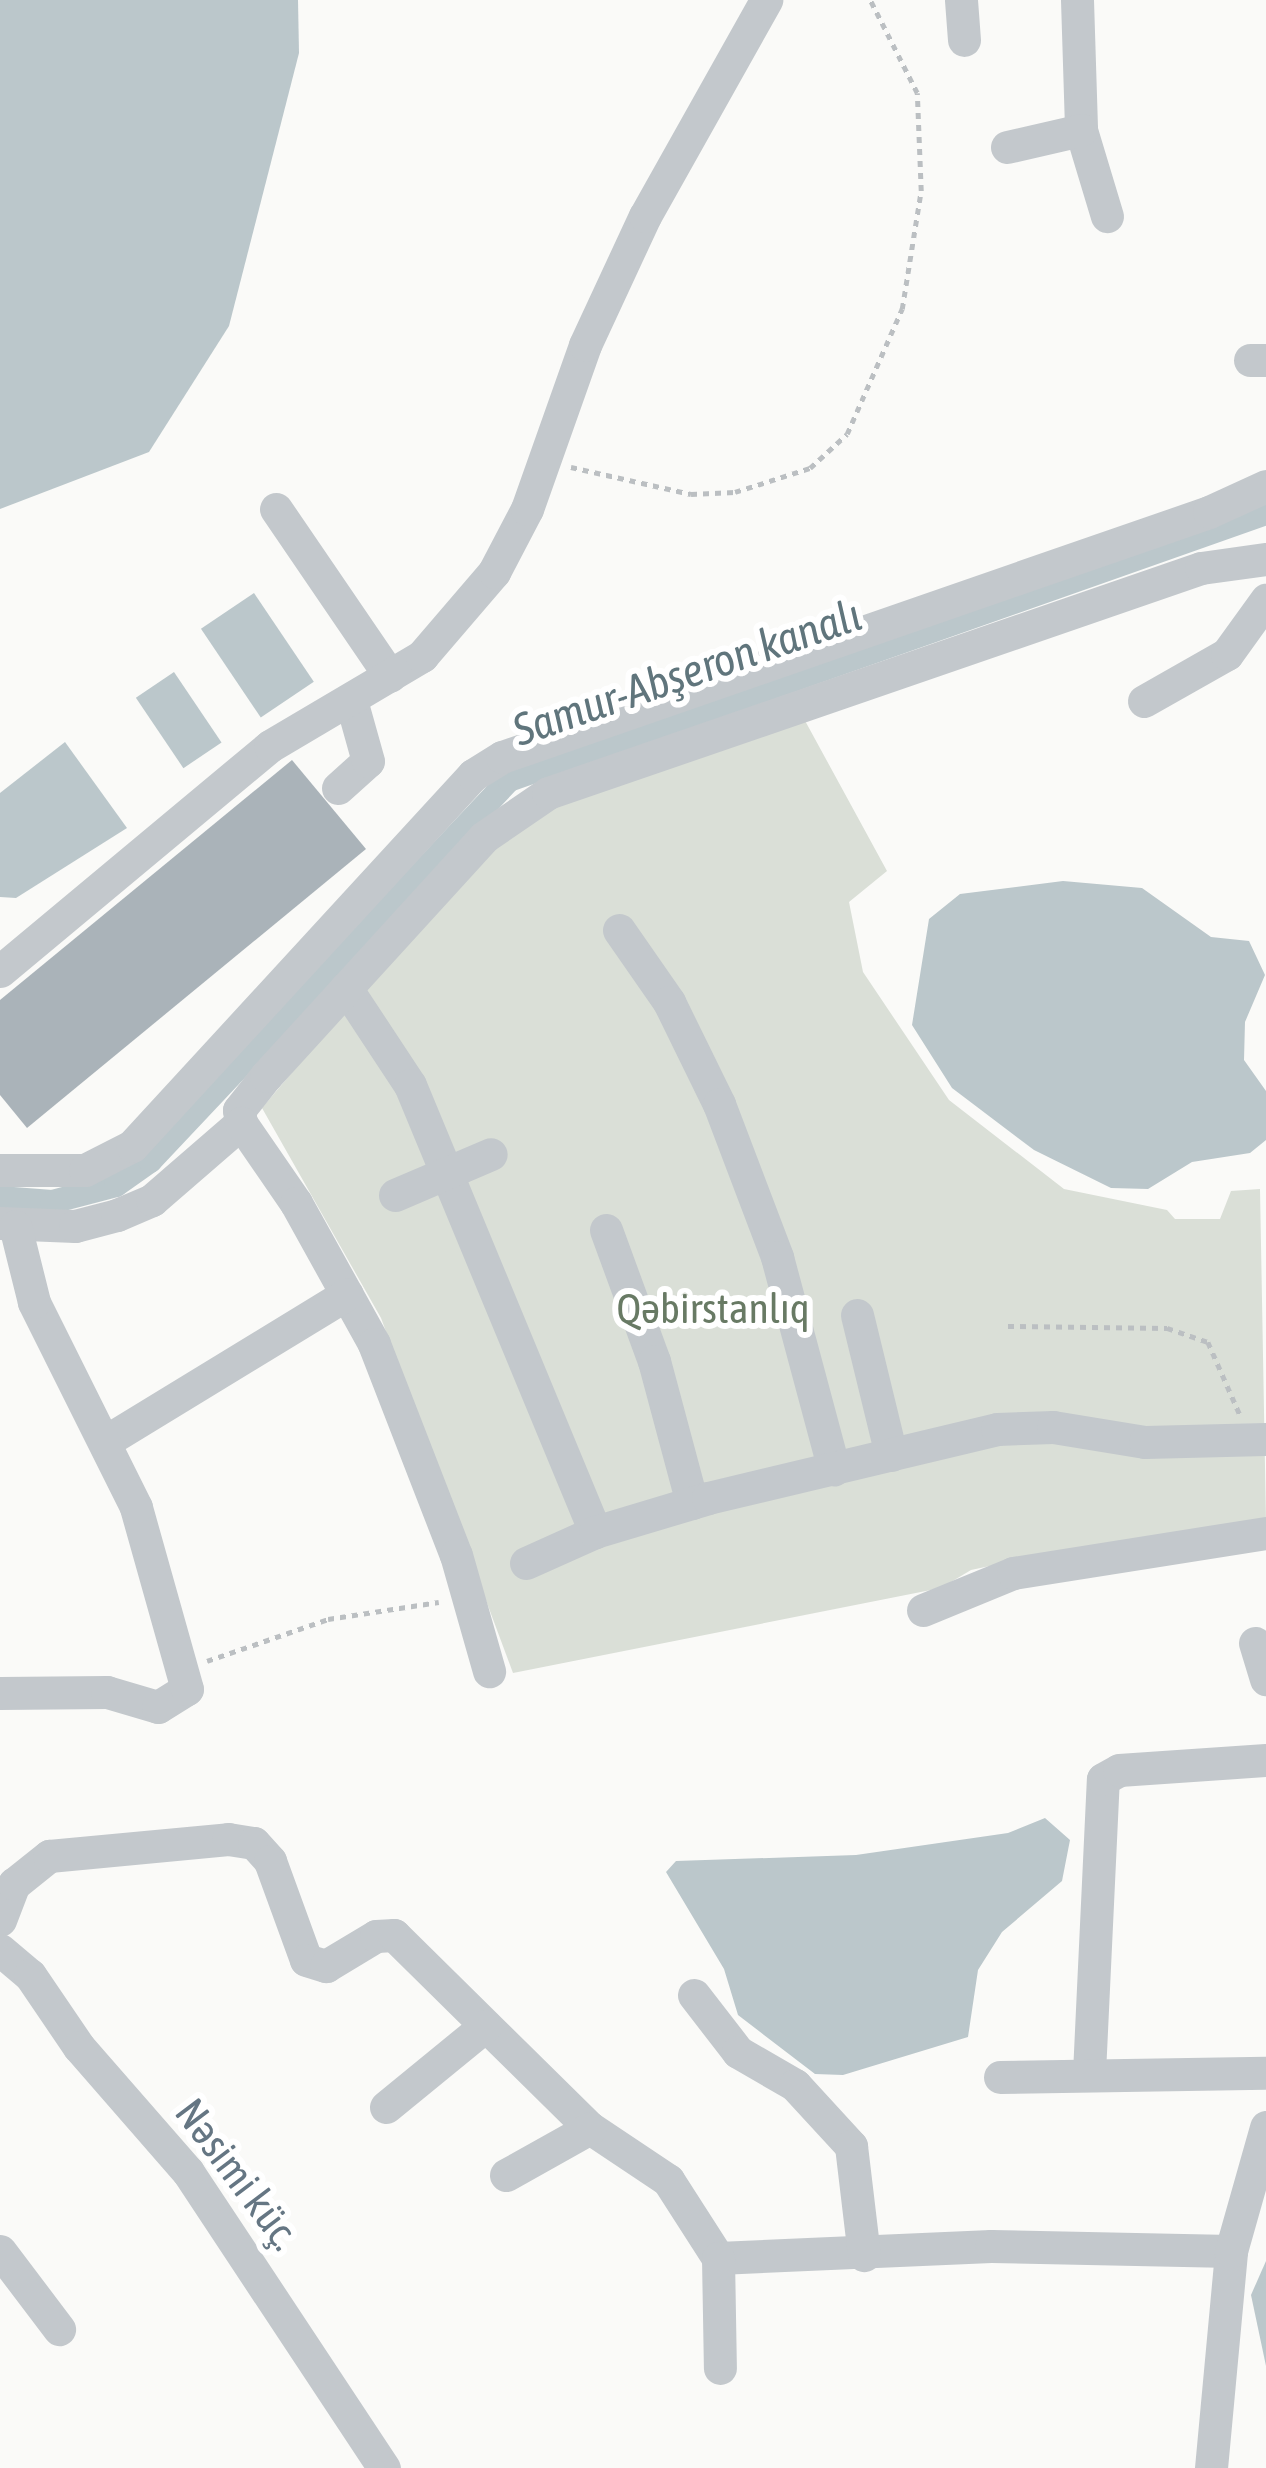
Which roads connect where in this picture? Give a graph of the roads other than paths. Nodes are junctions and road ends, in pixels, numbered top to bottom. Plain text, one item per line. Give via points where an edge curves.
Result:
1 (766, 0) edge
2 (961, 0) edge
3 (1077, 0) edge
4 (964, 40) dead end
5 (1081, 130) junction
6 (1007, 147) dead end
7 (1107, 217) dead end
8 (1266, 486) edge
9 (277, 508) dead end
10 (1266, 559) edge
11 (1264, 614) edge
12 (390, 676) junction
13 (351, 700) junction
14 (1144, 701) dead end
15 (338, 788) dead end
16 (620, 930) dead end
17 (0, 971) edge
18 (346, 988) junction
19 (241, 1123) junction
20 (491, 1154) dead end
21 (0, 1170) edge
22 (443, 1174) junction
23 (395, 1195) dead end
24 (8, 1224) edge
25 (606, 1230) dead end
26 (347, 1294) junction
27 (857, 1315) dead end
28 (1255, 1439) edge
29 (106, 1441) junction
30 (891, 1455) junction
31 (834, 1468) junction
32 (692, 1503) junction
33 (595, 1532) junction
34 (1266, 1533) edge
35 (526, 1563) dead end
36 (922, 1610) dead end
37 (1255, 1643) dead end
38 (489, 1671) dead end
39 (1266, 1679) edge
40 (0, 1693) edge
41 (1266, 1760) edge
42 (0, 1920) edge
43 (0, 1950) edge
44 (694, 1995) dead end
45 (485, 2026) junction
46 (1089, 2073) junction
47 (1266, 2073) edge
48 (1000, 2077) dead end
49 (386, 2107) dead end
50 (1266, 2127) edge
51 (590, 2128) junction
52 (506, 2174) dead end
53 (0, 2251) edge
54 (1231, 2251) junction
55 (863, 2255) junction
56 (718, 2258) junction
57 (59, 2329) dead end
58 (720, 2368) dead end
59 (384, 2468) edge
60 (1210, 2468) edge

1 - 12 street via 645,216 494,572 422,656
2 - 4 street
3 - 5 street
5 - 6 street
5 - 7 street
8 - 21 street via 502,757 473,775 132,1146 85,1170
9 - 12 street
10 - 18 street via 1201,568 548,793 484,836
11 - 14 street via 1228,654
12 - 13 street
13 - 15 street via 368,761
13 - 17 street via 270,746
16 - 31 street via 669,1002 726,1124 777,1257
18 - 19 street via 248,1097
18 - 22 street via 410,1085
19 - 24 street via 152,1200 75,1226
19 - 26 street
20 - 22 street
22 - 23 street
22 - 33 street
24 - 29 street via 34,1302
25 - 32 street via 655,1361
26 - 29 street
26 - 38 street via 428,1479
27 - 30 street
28 - 30 street via 1125,1441 1053,1427 998,1429
29 - 40 street via 155,1561 187,1689 158,1707 106,1692
30 - 31 street
31 - 32 street
32 - 33 street
33 - 35 street
34 - 36 street via 1013,1573
37 - 39 street
41 - 46 street via 1119,1770 1103,1779
42 - 45 street via 14,1884 49,1856 254,1843 270,1861 315,1967 394,1935
43 - 59 street, Nəsimi küç. via 30,1975 79,2047 188,2172
44 - 55 street via 738,2052 795,2085 851,2146
45 - 49 street
45 - 51 street
46 - 47 street
46 - 48 street
50 - 54 street
51 - 52 street
51 - 56 street via 668,2180
53 - 57 street
54 - 55 street via 991,2246
54 - 60 street
55 - 56 street
56 - 58 street

